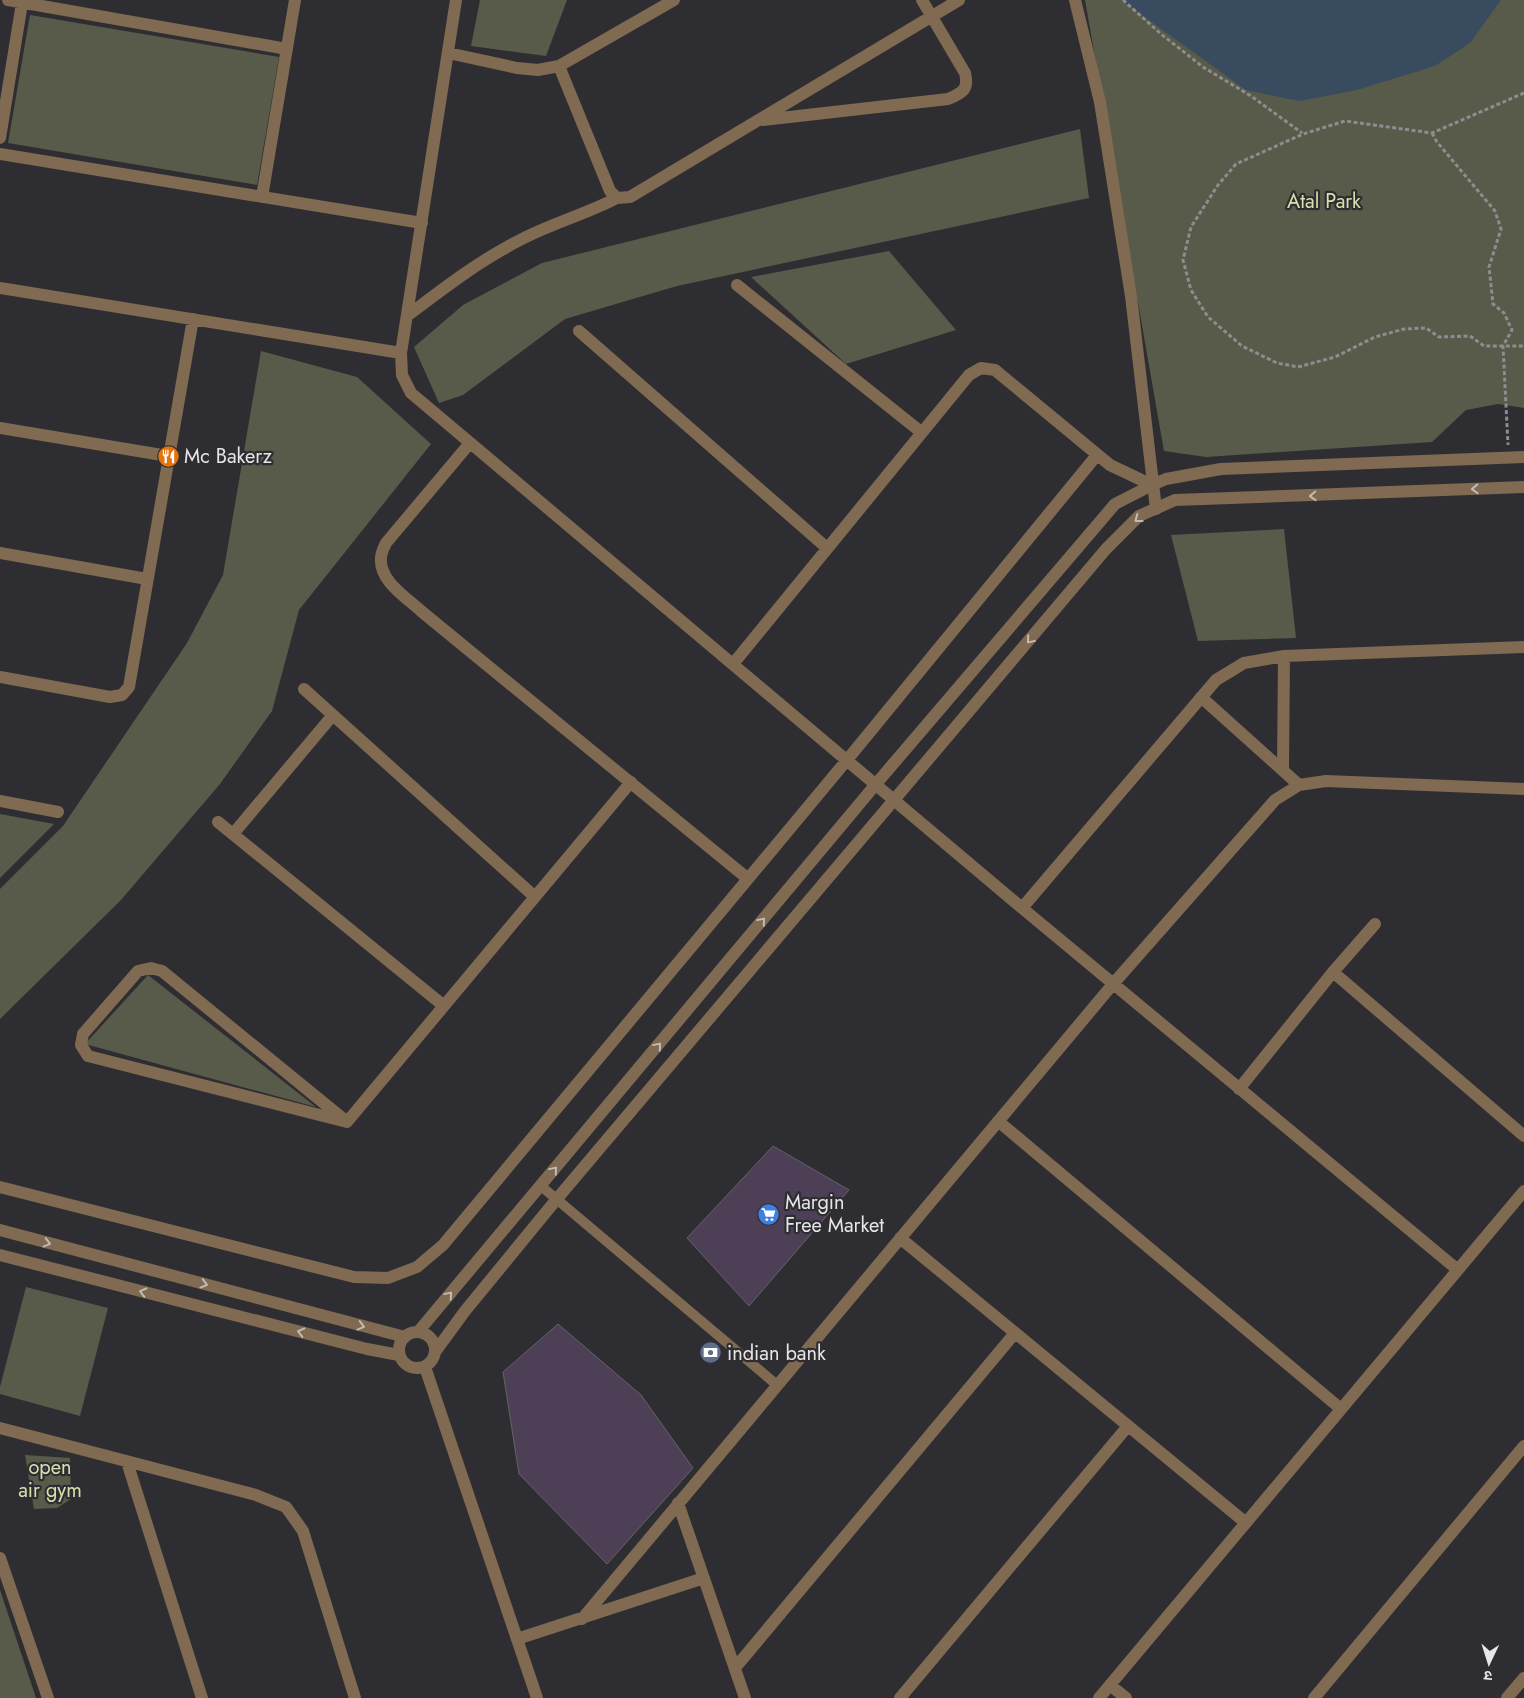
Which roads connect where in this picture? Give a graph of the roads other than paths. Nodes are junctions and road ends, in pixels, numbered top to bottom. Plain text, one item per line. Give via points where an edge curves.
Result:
1 (8, 0) edge
2 (295, 0) edge
3 (456, 0) edge
4 (674, 0) edge
5 (922, 0) edge
6 (959, 0) edge
7 (1075, 0) edge
8 (22, 2) junction
9 (931, 16) junction
10 (287, 49) junction
11 (448, 53) junction
12 (559, 66) junction
13 (758, 120) junction
14 (0, 138) edge
15 (0, 154) edge
16 (262, 198) junction
17 (617, 198) junction
18 (422, 224) junction
19 (737, 285) dead end
20 (0, 288) edge
21 (407, 316) junction
22 (193, 319) junction
23 (579, 331) dead end
24 (401, 353) junction
25 (0, 428) edge
26 (921, 432) junction
27 (470, 444) junction
28 (1096, 455) junction
29 (168, 456) junction
30 (1524, 457) edge
31 (1152, 485) junction
32 (1524, 487) edge
33 (1156, 509) junction
34 (827, 548) junction
35 (0, 553) edge
36 (147, 579) junction
37 (1524, 647) edge
38 (1284, 656) junction
39 (733, 664) junction
40 (0, 677) edge
41 (304, 689) dead end
42 (1201, 697) junction
43 (333, 715) junction
44 (847, 760) junction
45 (1283, 770) junction
46 (631, 782) junction
47 (876, 784) junction
48 (1299, 785) junction
49 (1524, 789) edge
50 (895, 800) junction
51 (0, 801) edge
52 (58, 812) dead end
53 (218, 822) dead end
54 (233, 834) junction
55 (747, 878) junction
56 (535, 897) junction
57 (778, 902) junction
58 (1022, 908) junction
59 (796, 917) junction
60 (1375, 924) dead end
61 (1333, 972) junction
62 (1113, 984) junction
63 (444, 1006) junction
64 (1239, 1089) junction
65 (998, 1121) junction
66 (347, 1122) junction
67 (1524, 1136) edge
68 (540, 1186) junction
69 (0, 1187) edge
70 (1524, 1192) edge
71 (556, 1200) junction
72 (0, 1230) edge
73 (900, 1238) junction
74 (0, 1255) edge
75 (1458, 1270) junction
76 (418, 1332) junction
77 (1015, 1333) junction
78 (405, 1337) junction
79 (435, 1352) junction
80 (399, 1355) junction
81 (425, 1367) junction
82 (778, 1385) junction
83 (1341, 1409) junction
84 (1128, 1426) junction
85 (0, 1428) edge
86 (1524, 1446) edge
87 (127, 1462) junction
88 (678, 1503) junction
89 (1246, 1524) junction
90 (0, 1558) edge
91 (704, 1578) junction
92 (582, 1619) junction
93 (517, 1639) junction
94 (735, 1668) junction
95 (1524, 1678) edge
96 (1110, 1685) junction
97 (48, 1698) edge
98 (202, 1698) edge
99 (355, 1698) edge
100 (537, 1698) edge
101 (745, 1698) edge
102 (900, 1698) edge
103 (1099, 1698) edge
104 (1126, 1698) edge
105 (1314, 1698) edge
106 (1507, 1698) edge

1 - 8 street
2 - 10 street
3 - 11 street
4 - 12 street
5 - 9 street
6 - 9 street
7 - 31 street via 1100,102 1130,286
8 - 10 street
8 - 14 street
9 - 13 street
9 - 13 street via 965,73 965,90 958,95 948,99
10 - 16 street
11 - 12 street via 517,68 538,70
11 - 18 street
12 - 17 street via 610,191
13 - 17 street via 630,197
15 - 16 street
16 - 18 street
17 - 21 street via 522,239 486,259
18 - 21 street
19 - 26 street
20 - 22 street
21 - 24 street
22 - 24 street
22 - 29 street
23 - 34 street
24 - 27 street via 402,375 411,393
25 - 29 street
26 - 28 street via 969,375 981,368 995,370
26 - 34 street
27 - 39 street
27 - 46 street via 386,543 381,558 383,573 421,610
28 - 31 street
28 - 44 street
29 - 36 street
30 - 31 street via 1221,469 1166,479
31 - 33 street
31 - 47 street via 1115,504
32 -> 33 street via 1175,500
33 -> 50 street via 1138,516 1106,549
34 - 39 street
35 - 36 street
36 - 40 street via 129,687 122,695 110,696
37 - 38 street
38 - 42 street via 1244,663 1216,680
38 - 45 street
39 - 44 street
41 - 43 street
42 - 45 street
42 - 58 street
43 - 54 street
43 - 56 street
44 - 47 street
44 - 55 street
45 - 48 street
46 - 55 street
46 - 56 street
47 - 50 street
47 - 57 street
48 - 49 street via 1326,781
48 - 62 street via 1275,800
50 - 58 street
50 - 59 street
51 - 52 street
53 - 54 street
54 - 63 street
55 - 69 street via 443,1245 417,1267 388,1278 354,1277
56 - 63 street
57 - 59 street
68 -> 57 street
58 - 62 street
59 - 71 street
60 - 61 street
61 - 64 street
61 - 67 street
62 - 64 street
62 - 65 street
63 - 66 street
64 - 75 street
65 - 73 street
65 - 83 street
66 - 66 street via 162,971 150,968 138,971 83,1034 81,1045 88,1056
68 - 71 lane
76 -> 68 street
70 - 75 street
71 - 79 street via 464,1311
71 - 82 lane
72 -> 78 street
73 - 77 street
73 - 82 street
80 -> 74 street
75 - 83 street
76 - 78 street
76 - 79 street via 430,1338
77 - 84 street
77 - 94 street
78 - 80 street via 398,1349
79 - 81 street
80 - 81 street via 408,1366 416,1369
81 - 93 street
82 - 88 street
83 - 89 street
84 - 89 street
84 - 102 street
85 - 87 street
86 - 105 street
87 - 98 street
87 - 99 street via 256,1495 286,1507 303,1531
88 - 91 street
88 - 92 street
89 - 96 street
90 - 97 street
91 - 92 street
91 - 94 street
92 - 93 street
93 - 100 street
94 - 101 street
95 - 106 street
96 - 103 street
96 - 104 street

